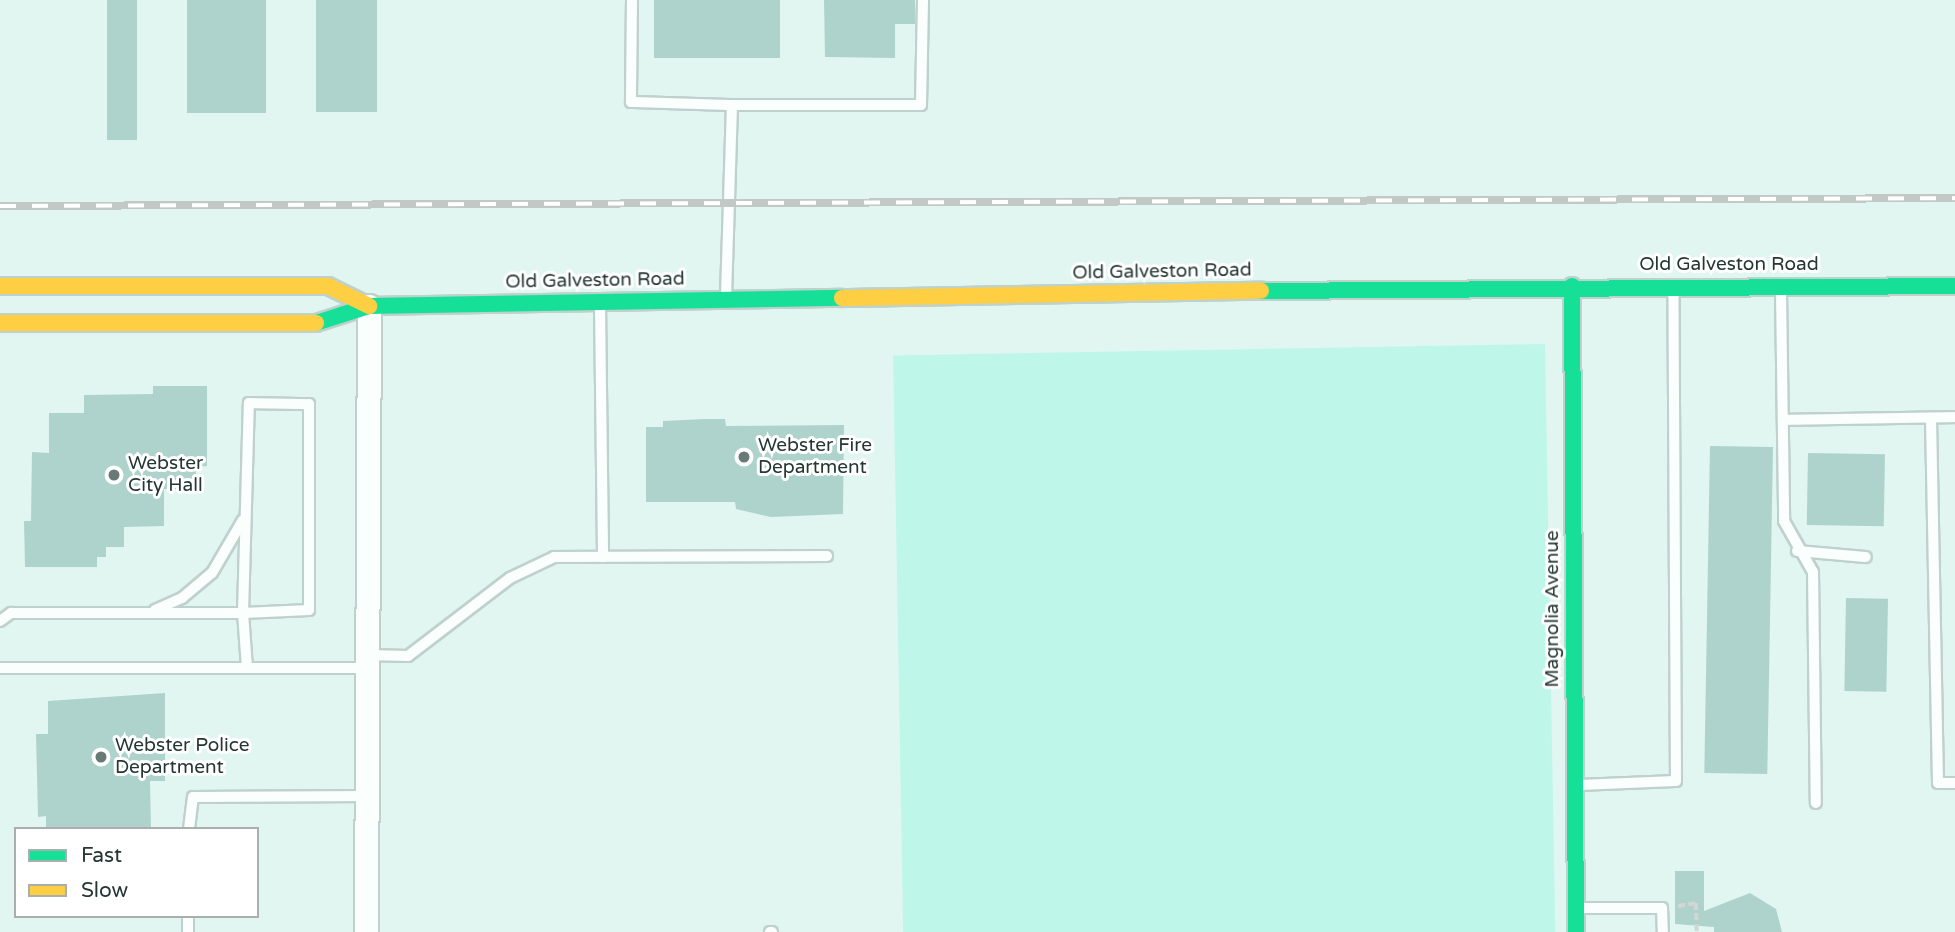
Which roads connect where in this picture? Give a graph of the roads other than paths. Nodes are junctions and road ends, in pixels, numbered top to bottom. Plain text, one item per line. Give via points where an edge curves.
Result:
1 (632, 0) edge
2 (923, 0) edge
3 (732, 105) junction
4 (0, 286) edge
5 (59, 286) junction
6 (1572, 286) junction
7 (1673, 286) junction
8 (1781, 286) junction
9 (1955, 286) edge
10 (726, 300) junction
11 (600, 302) junction
12 (9, 304) edge
13 (369, 306) junction
14 (0, 323) edge
15 (1955, 417) edge
16 (1931, 418) junction
17 (1783, 420) junction
18 (246, 512) junction
19 (1797, 551) junction
20 (827, 556) dead end
21 (603, 557) junction
22 (1866, 557) dead end
23 (146, 612) junction
24 (243, 612) junction
25 (0, 621) edge
26 (368, 662) junction
27 (0, 668) edge
28 (247, 668) junction
29 (1955, 783) edge
30 (1575, 785) junction
31 (367, 796) junction
32 (1816, 803) dead end
33 (189, 827) edge
34 (1576, 908) junction
35 (366, 932) edge
36 (1576, 932) edge
37 (1663, 932) edge

1 - 3 lane via 631,102
2 - 3 lane via 921,105
3 - 10 lane
4 - 5 main road, Old Galveston Road
5 - 12 main road
5 - 13 main road, Old Galveston Road via 328,286
6 - 7 main road, Old Galveston Road
6 - 10 main road, Old Galveston Road
6 - 30 main road, Magnolia Avenue
7 - 8 main road, Old Galveston Road
7 - 30 lane via 1676,781
8 - 9 main road, Old Galveston Road
8 - 17 lane
10 - 11 main road, Old Galveston Road
11 - 13 main road, Old Galveston Road
11 - 21 lane
13 - 14 main road, Old Galveston Road via 326,323
13 - 26 street
15 - 16 lane
16 - 17 lane
16 - 29 lane via 1938,783
17 - 19 lane via 1784,521
18 - 23 lane via 212,573 182,598
18 - 24 lane
18 - 24 lane via 249,403 309,404 309,610
19 - 22 lane
19 - 32 lane via 1812,572
20 - 21 lane
21 - 26 lane via 554,557 510,578 408,656
23 - 24 lane
23 - 25 lane via 11,612
24 - 28 lane
26 - 28 lane
26 - 31 street
27 - 28 lane
30 - 34 main road, Magnolia Avenue
31 - 33 lane via 193,797
31 - 35 street
34 - 36 main road, Magnolia Avenue
34 - 37 lane via 1662,908

